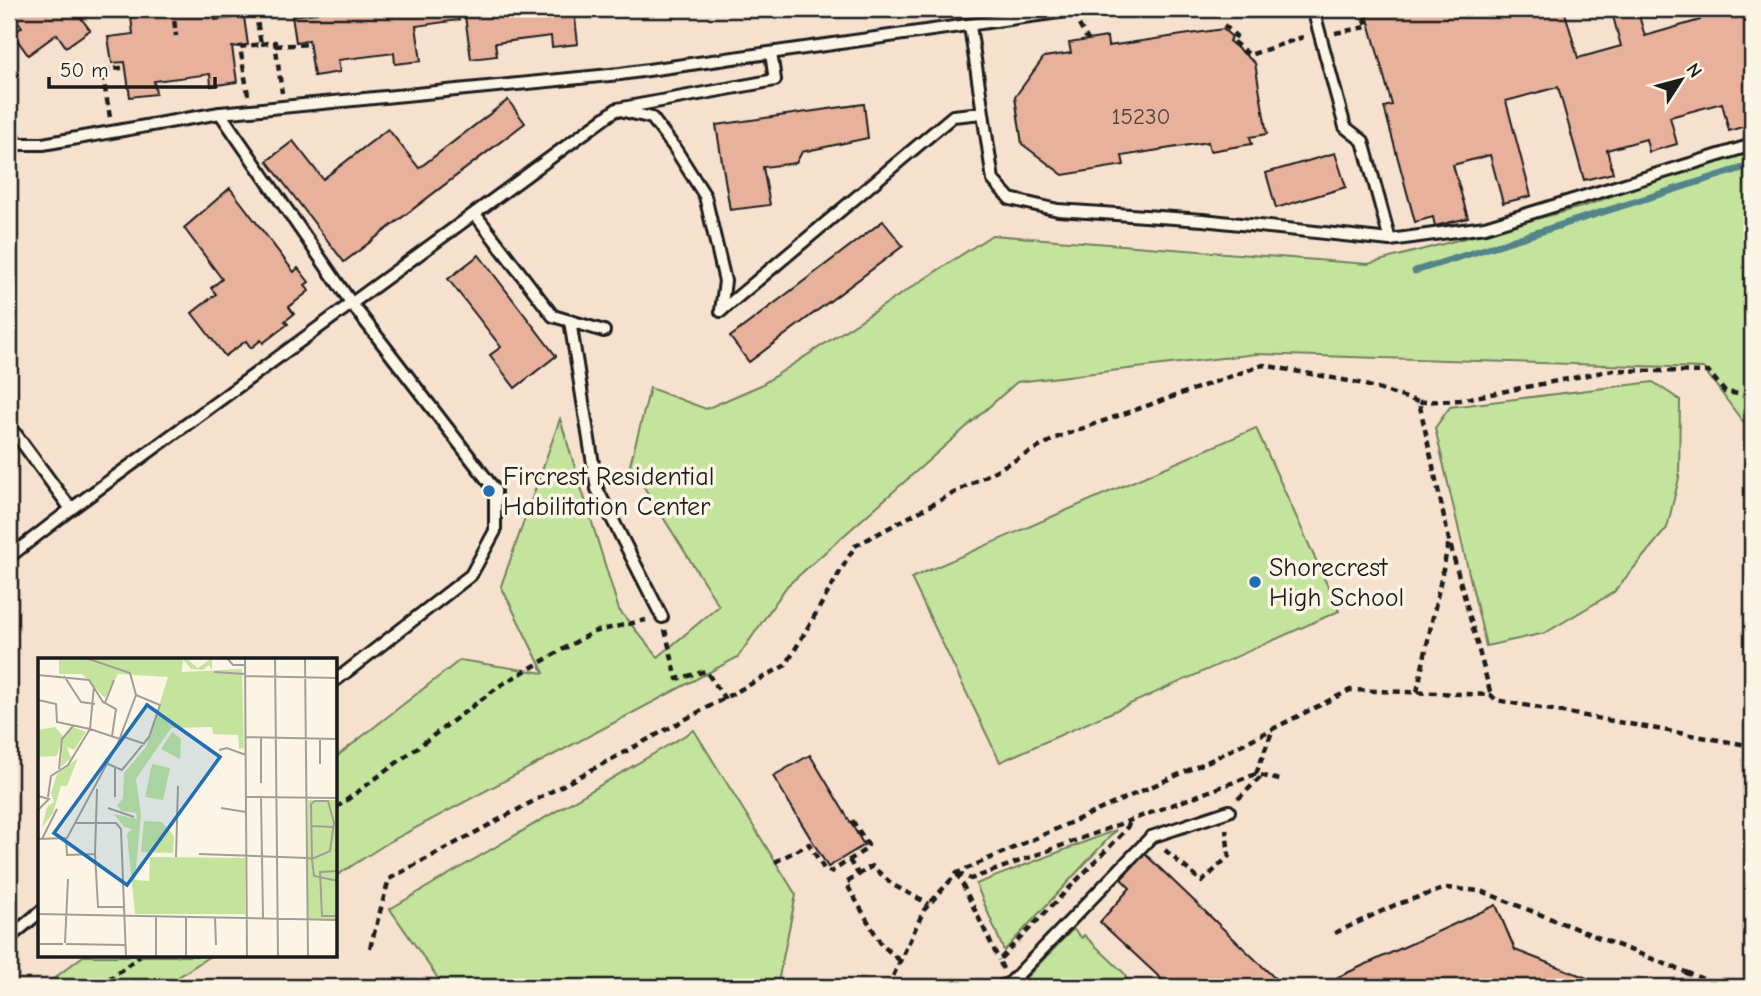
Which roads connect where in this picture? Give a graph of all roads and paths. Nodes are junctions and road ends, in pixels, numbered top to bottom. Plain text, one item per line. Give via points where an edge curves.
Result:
1 (173, 9) edge
2 (255, 9) edge
3 (1081, 9) edge
4 (1313, 9) edge
5 (1363, 9) edge
6 (1079, 24) dead end
7 (1224, 25) dead end
8 (970, 26) junction
9 (1327, 35) dead end
10 (176, 36) dead end
11 (1303, 37) dead end
12 (1088, 40) dead end
13 (261, 44) junction
14 (310, 44) dead end
15 (275, 46) junction
16 (771, 53) junction
17 (126, 67) dead end
18 (282, 93) dead end
19 (248, 98) dead end
20 (617, 109) junction
21 (220, 113) junction
22 (982, 113) junction
23 (110, 118) dead end
24 (9, 130) edge
25 (18, 144) junction
26 (1752, 145) edge
27 (9, 153) edge
28 (475, 214) junction
29 (1390, 240) junction
30 (352, 304) junction
31 (570, 321) junction
32 (604, 331) dead end
33 (1752, 396) edge
34 (1419, 402) junction
35 (9, 425) edge
36 (71, 509) junction
37 (1449, 540) junction
38 (9, 557) edge
39 (662, 617) junction
40 (338, 678) edge
41 (1418, 692) junction
42 (1491, 695) junction
43 (725, 699) junction
44 (1273, 728) junction
45 (1752, 746) edge
46 (1256, 774) junction
47 (1263, 776) junction
48 (1283, 781) dead end
49 (338, 806) edge
50 (1229, 811) junction
51 (852, 820) dead end
52 (1131, 820) junction
53 (1165, 850) dead end
54 (849, 860) junction
55 (775, 862) dead end
56 (957, 873) junction
57 (859, 875) junction
58 (929, 904) junction
59 (38, 914) edge
60 (1335, 933) dead end
61 (9, 937) edge
62 (370, 948) dead end
63 (137, 958) edge
64 (899, 960) junction
65 (999, 960) junction
66 (1688, 973) junction
67 (1005, 985) edge
68 (98, 987) edge
69 (888, 987) edge
70 (1682, 987) edge
71 (1723, 987) edge

1 - 10 path
2 - 13 path
3 - 8 lane
4 - 29 lane via 1345,127 1363,142
5 - 9 path via 1367,27
6 - 12 path
7 - 11 path via 1236,36 1232,41 1250,55
8 - 16 lane
8 - 22 lane
13 - 15 path via 275,42
13 - 19 path via 240,47
14 - 15 path
15 - 18 path
16 - 20 lane via 775,80
16 - 21 lane via 620,74
17 - 23 path via 102,71
20 - 22 lane via 652,118 705,196 725,281 721,311 953,116
20 - 28 lane
21 - 25 lane via 52,143
21 - 30 lane
22 - 29 lane via 993,180 1010,199 1058,210
24 - 25 lane
25 - 27 lane
26 - 29 lane via 1485,226
28 - 30 lane
28 - 31 lane via 553,316
30 - 36 lane
30 - 40 lane via 495,490 495,531 471,575
31 - 32 lane
31 - 39 lane via 597,488
33 - 34 path via 1725,392 1709,372 1613,370 1460,400
34 - 37 path
34 - 43 path via 1359,383 1263,365 1058,437 855,546 786,665
35 - 36 lane
36 - 38 lane
37 - 41 path
37 - 42 path
39 - 43 path via 677,679 706,671
39 - 49 path via 593,632 500,684
41 - 42 path
41 - 44 path via 1350,690
42 - 45 path via 1496,700
43 - 62 path via 389,879
44 - 46 path
44 - 56 path
46 - 47 path
46 - 52 path
47 - 48 path
47 - 50 path
50 - 53 path via 1225,834 1229,856 1202,883
50 - 67 lane via 1151,837
51 - 54 path via 867,845
52 - 56 path via 971,879
52 - 65 path via 1125,832
54 - 55 path via 831,872 824,869 809,844
54 - 57 path
56 - 58 path
56 - 65 path
57 - 58 path via 872,866 893,886
57 - 64 path via 846,883 881,944
58 - 64 path
59 - 61 lane
60 - 66 path via 1446,888 1481,891
63 - 68 path
64 - 69 path
65 - 67 path
66 - 70 path
66 - 71 path

